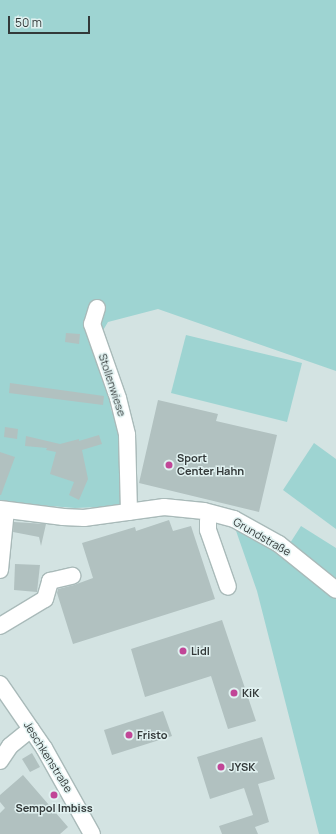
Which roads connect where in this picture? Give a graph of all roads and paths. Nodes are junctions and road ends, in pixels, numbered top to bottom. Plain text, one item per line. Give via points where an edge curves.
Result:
1 (97, 308) dead end
2 (3, 510) edge
3 (129, 512) junction
4 (210, 513) junction
5 (0, 570) edge
6 (72, 576) dead end
7 (228, 587) dead end
8 (336, 590) edge
9 (0, 626) edge
10 (0, 684) edge
11 (31, 729) junction
12 (0, 761) edge
13 (92, 834) edge

1 - 3 street, Stollenwiese via 92,324 118,398 127,434
2 - 3 street, Grundstraße via 84,518
2 - 5 street
3 - 4 street, Grundstraße via 164,507
4 - 7 street via 208,530
4 - 8 street, Grundstraße via 234,519 279,544
6 - 9 street via 50,582 45,599
10 - 11 street, Jeschkenstraße
11 - 12 street via 10,746
11 - 13 street, Jeschkenstraße

